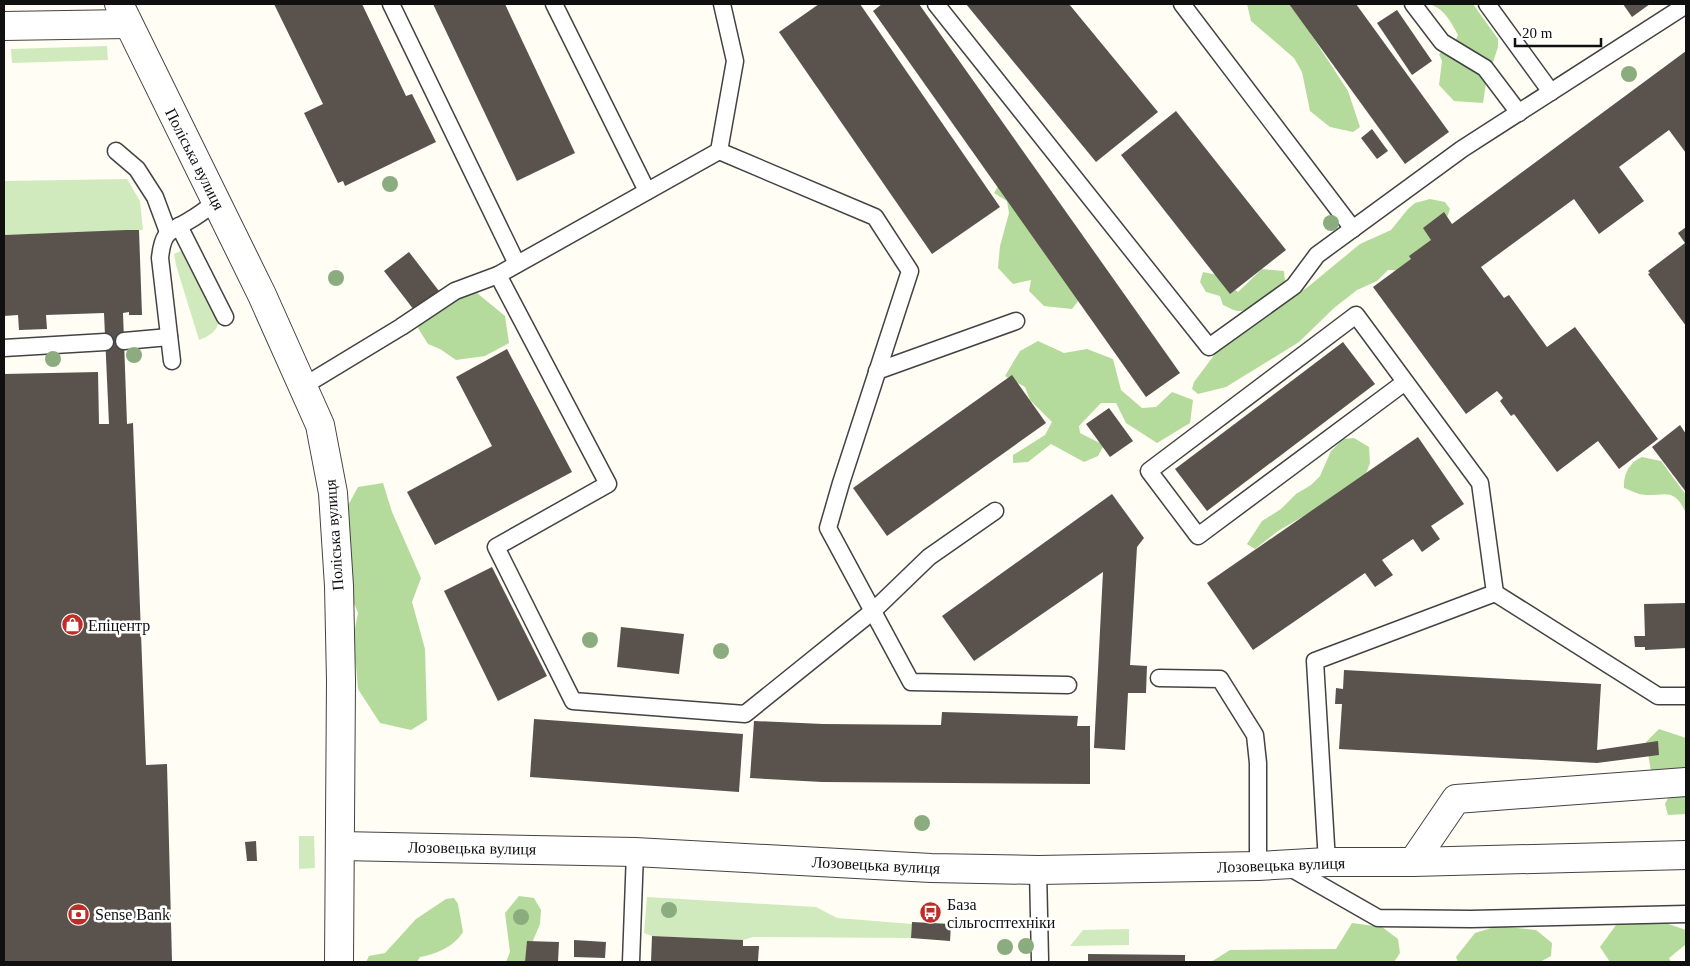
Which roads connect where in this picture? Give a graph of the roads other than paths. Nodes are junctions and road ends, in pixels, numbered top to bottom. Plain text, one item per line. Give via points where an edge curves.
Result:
1 (391, 4) edge
2 (554, 4) edge
3 (722, 4) edge
4 (936, 4) edge
5 (1182, 4) edge
6 (1413, 4) edge
7 (1487, 4) edge
8 (1686, 4) edge
9 (123, 14) edge
10 (4, 26) edge
11 (1551, 92) junction
12 (1519, 113) junction
13 (116, 150) dead end
14 (719, 151) junction
15 (647, 191) junction
16 (217, 201) junction
17 (1353, 228) junction
18 (174, 229) junction
19 (517, 264) junction
20 (498, 275) junction
21 (225, 317) dead end
22 (1016, 321) dead end
23 (169, 337) junction
24 (124, 341) dead end
25 (105, 342) dead end
26 (4, 348) edge
27 (172, 361) dead end
28 (877, 371) junction
29 (1405, 382) junction
30 (302, 387) junction
31 (995, 511) dead end
32 (1495, 593) junction
33 (873, 611) junction
34 (1159, 678) dead end
35 (1068, 685) dead end
36 (1686, 696) edge
37 (1686, 782) edge
38 (340, 846) junction
39 (635, 852) junction
40 (1686, 855) edge
41 (1327, 862) junction
42 (1413, 862) junction
43 (1286, 865) junction
44 (1258, 866) junction
45 (1038, 870) junction
46 (1686, 914) edge
47 (1040, 960) dead end
48 (339, 962) edge
49 (631, 962) edge

1 - 19 lane
2 - 15 lane
3 - 14 lane via 735,61
4 - 17 lane via 1209,346 1294,286 1317,255
5 - 17 lane
6 - 12 lane via 1442,42 1485,68
7 - 11 lane
8 - 11 lane
9 - 10 street
9 - 16 street, Поліська вулиця
11 - 12 lane
12 - 17 lane via 1462,149
13 - 18 lane via 137,169
14 - 15 lane
14 - 28 lane via 875,217 910,271
15 - 19 lane
16 - 18 lane
16 - 30 street, Поліська вулиця
18 - 21 lane
18 - 23 lane via 162,244 160,258
19 - 20 lane
20 - 30 lane via 455,291
20 - 33 lane via 608,484 496,547 572,701 745,714
22 - 28 lane
23 - 24 lane
23 - 27 lane
25 - 26 lane
28 - 33 lane via 828,528
29 - 29 lane via 1356,315 1149,472 1198,536
29 - 32 lane via 1480,483
30 - 38 street, Поліська вулиця via 320,425 333,493 341,681
31 - 33 lane via 929,557
32 - 36 lane via 1658,696
32 - 41 lane via 1315,661
33 - 35 lane via 911,682
34 - 44 lane via 1220,679 1255,735
37 - 42 street via 1456,799
38 - 39 street, Лозовецька вулиця
38 - 48 street, Поліська вулиця
39 - 45 street, Лозовецька вулиця via 931,868
39 - 49 lane
40 - 42 street, Лозовецька вулиця
41 - 42 street, Лозовецька вулиця
41 - 43 street, Лозовецька вулиця
43 - 44 street, Лозовецька вулиця
43 - 46 lane via 1378,918 1471,920
44 - 45 street, Лозовецька вулиця
45 - 47 lane

